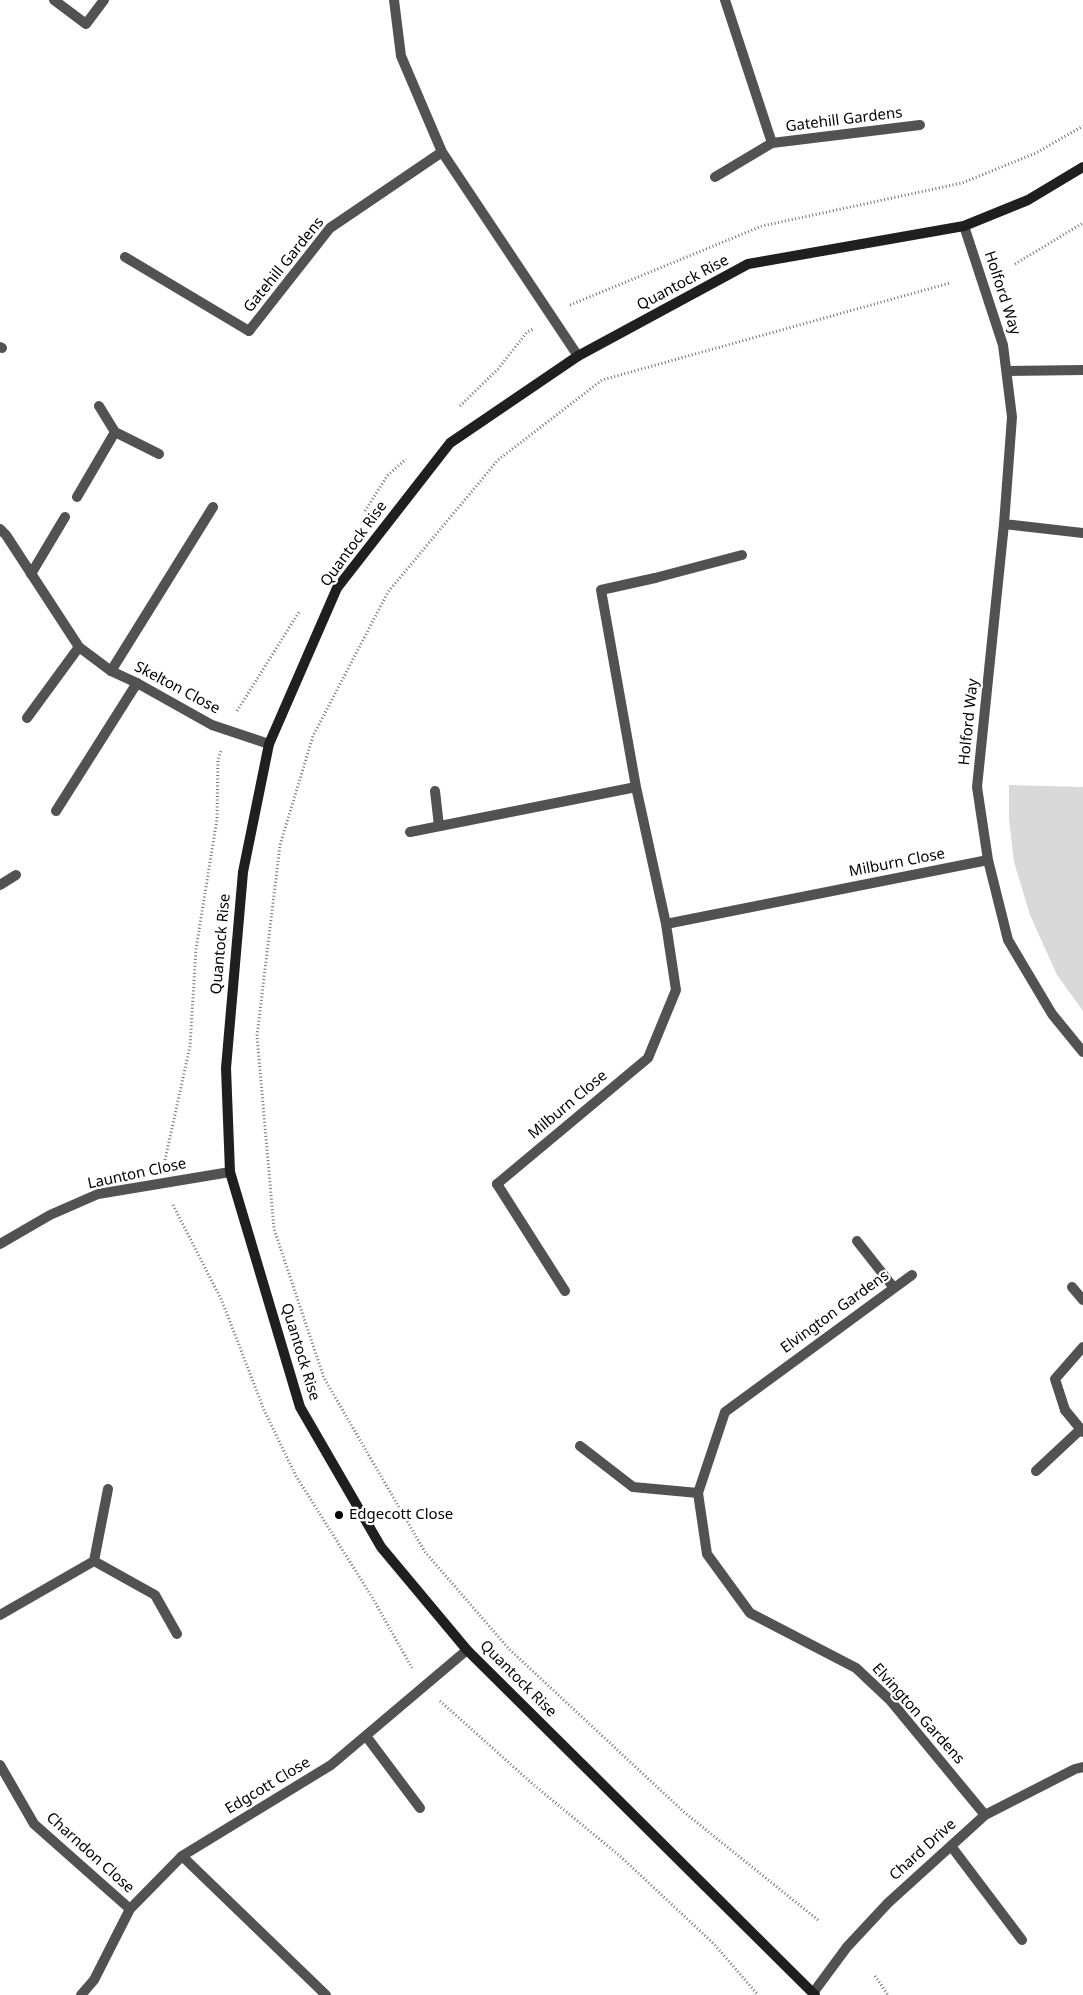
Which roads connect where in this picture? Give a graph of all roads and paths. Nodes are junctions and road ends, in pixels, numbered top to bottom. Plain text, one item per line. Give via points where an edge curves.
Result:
1 (54, 0) edge
2 (104, 0) edge
3 (394, 0) edge
4 (726, 0) edge
5 (920, 126) dead end
6 (1083, 126) edge
7 (772, 143) junction
8 (442, 152) junction
9 (1083, 167) edge
10 (715, 177) dead end
11 (1083, 223) edge
12 (964, 226) junction
13 (125, 257) dead end
14 (1015, 264) dead end
15 (950, 282) dead end
16 (574, 302) dead end
17 (578, 356) junction
18 (1083, 370) edge
19 (1006, 371) junction
20 (99, 406) dead end
21 (115, 432) junction
22 (159, 454) dead end
23 (77, 497) dead end
24 (213, 507) dead end
25 (65, 517) dead end
26 (1004, 524) junction
27 (0, 529) edge
28 (1083, 533) edge
29 (742, 555) dead end
30 (32, 574) junction
31 (79, 647) junction
32 (111, 671) junction
33 (138, 683) junction
34 (27, 718) dead end
35 (269, 744) junction
36 (218, 759) dead end
37 (636, 787) junction
38 (435, 791) dead end
39 (56, 811) dead end
40 (439, 826) junction
41 (410, 832) dead end
42 (988, 860) junction
43 (16, 875) dead end
44 (0, 885) edge
45 (666, 924) junction
46 (1083, 1052) edge
47 (165, 1161) dead end
48 (230, 1172) junction
49 (173, 1204) dead end
50 (857, 1241) dead end
51 (0, 1244) edge
52 (912, 1275) dead end
53 (1072, 1287) dead end
54 (894, 1288) junction
55 (565, 1291) dead end
56 (1083, 1300) edge
57 (1083, 1347) edge
58 (1082, 1430) edge
59 (580, 1446) dead end
60 (1036, 1471) dead end
61 (108, 1489) dead end
62 (698, 1493) junction
63 (94, 1561) junction
64 (0, 1615) edge
65 (177, 1634) dead end
66 (467, 1650) junction
67 (410, 1666) dead end
68 (444, 1706) dead end
69 (366, 1736) junction
70 (0, 1765) edge
71 (1083, 1768) edge
72 (420, 1808) dead end
73 (985, 1815) junction
74 (951, 1846) junction
75 (182, 1856) junction
76 (130, 1910) junction
77 (818, 1920) dead end
78 (1022, 1940) dead end
79 (875, 1976) dead end
80 (814, 1994) edge
81 (81, 1995) edge
82 (326, 1995) edge
83 (758, 1995) edge
84 (888, 1995) edge

1 - 2 street via 86,24
3 - 8 street via 401,56
4 - 7 street, Gatehill Gardens
5 - 7 street, Gatehill Gardens
6 - 16 path via 1036,153 962,183 762,226
7 - 10 street, Gatehill Gardens
8 - 13 street, Gatehill Gardens via 330,228 249,331
8 - 17 street
9 - 12 street, Quantock Rise via 1028,200
11 - 14 path
12 - 17 street, Quantock Rise via 748,264
12 - 19 street, Holford Way via 1004,345
15 - 77 path via 602,380 498,460 388,592 313,736 280,846 257,1036 274,1229 324,1378 425,1552 509,1649 684,1813
17 - 35 street, Quantock Rise via 450,443 337,588
18 - 19 street
19 - 26 street, Holford Way via 1012,417
20 - 21 street
21 - 22 street
21 - 23 street
24 - 32 street
25 - 30 street
26 - 28 street
26 - 42 street, Holford Way via 977,787
27 - 30 street, Skelton Close
29 - 37 street, Milburn Close via 601,590
30 - 31 street, Skelton Close
31 - 32 street, Skelton Close
31 - 34 street
32 - 33 street, Skelton Close
33 - 35 street, Skelton Close via 212,725
33 - 39 street
35 - 48 street, Quantock Rise via 240,902 226,1068
36 - 47 path via 217,819 196,949 190,1046
37 - 40 street
37 - 45 street, Milburn Close
38 - 40 street
40 - 41 street
42 - 45 street, Milburn Close
42 - 46 street, Holford Way via 1008,940 1052,1014
43 - 44 street
45 - 55 street, Milburn Close via 676,990 648,1058 497,1184
48 - 51 street, Launton Close via 98,1194 50,1215
48 - 66 street, Quantock Rise via 300,1407 381,1547
49 - 67 path via 222,1302 264,1410 296,1476 372,1597
50 - 54 street
52 - 54 street, Elvington Gardens
53 - 56 street
54 - 62 street, Elvington Gardens via 725,1412
57 - 58 street via 1055,1379 1065,1410
58 - 60 street
59 - 62 street via 633,1487
61 - 63 street
62 - 73 street, Elvington Gardens via 707,1554 750,1613 856,1668 890,1700
63 - 64 street
63 - 65 street via 155,1595
66 - 69 street, Edgcott Close
66 - 80 street, Quantock Rise
68 - 83 path via 620,1856 714,1944
69 - 72 street
69 - 75 street, Edgcott Close via 330,1765
70 - 76 street, Charndon Close via 34,1824
71 - 73 street, Chard Drive via 1075,1769
73 - 74 street, Chard Drive
74 - 78 street
74 - 80 street, Chard Drive via 888,1903 847,1947
75 - 76 street, Edgcott Close
75 - 82 street
76 - 81 street, Edgcott Close via 94,1980
79 - 84 path

